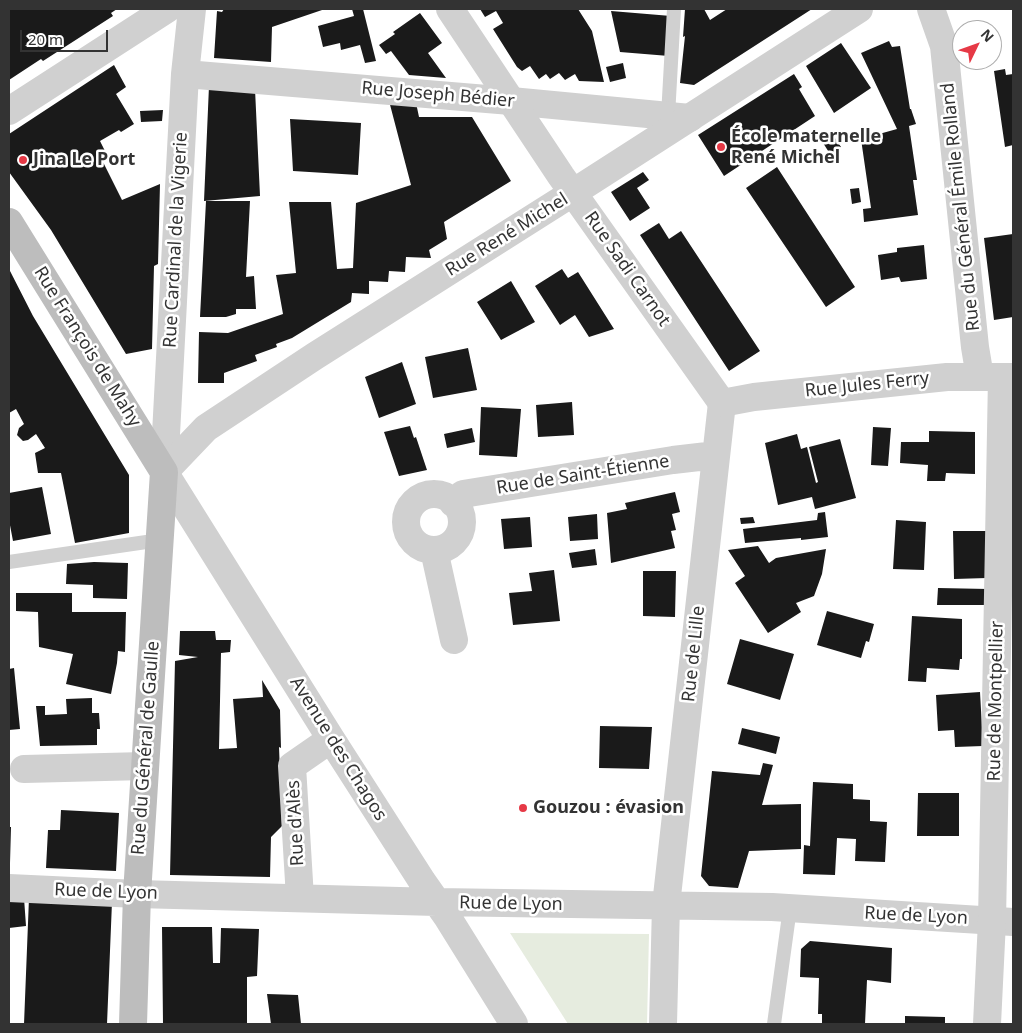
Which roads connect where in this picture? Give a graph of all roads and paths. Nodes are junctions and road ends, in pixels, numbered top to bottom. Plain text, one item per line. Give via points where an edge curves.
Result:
1 (167, 9) edge
2 (192, 9) edge
3 (450, 9) edge
4 (674, 9) edge
5 (859, 9) edge
6 (931, 9) edge
7 (185, 74) junction
8 (511, 101) junction
9 (9, 111) edge
10 (679, 117) junction
11 (574, 192) junction
12 (9, 222) edge
13 (998, 377) edge
14 (722, 403) junction
15 (716, 455) junction
16 (164, 472) junction
17 (453, 503) junction
18 (160, 540) junction
19 (434, 550) junction
20 (9, 562) edge
21 (454, 640) dead end
22 (331, 739) junction
23 (145, 766) junction
24 (24, 769) dead end
25 (9, 888) edge
26 (137, 894) junction
27 (300, 898) junction
28 (437, 902) junction
29 (666, 905) junction
30 (790, 908) junction
31 (1003, 922) edge
32 (133, 1024) edge
33 (514, 1024) edge
34 (663, 1024) edge
35 (774, 1024) edge
36 (987, 1024) edge

1 - 9 street
2 - 7 street, Rue Cardinal de la Vigerie
3 - 8 street, Rue Sadi Carnot
4 - 10 lane
5 - 10 street, Rue René Michel
6 - 13 street, Rue du Général Émile Rolland via 944,46 975,347
7 - 8 street, Rue Joseph Bédier
7 - 16 street, Rue Cardinal de la Vigerie
8 - 10 street, Rue Joseph Bédier
8 - 11 street, Rue Sadi Carnot
10 - 11 street, Rue René Michel
11 - 14 street, Rue Sadi Carnot
11 - 16 street, Rue René Michel via 206,428
12 - 16 main road, Rue François de Mahy
13 - 14 street, Rue Jules Ferry via 947,377
13 - 31 street, Rue de Montpellier
14 - 15 street, Rue de Lille
15 - 17 street, Rue de Saint-Étienne via 463,494
15 - 29 street, Rue de Lille
16 - 18 main road, Rue du Général de Gaulle
16 - 22 street, Avenue des Chagos
17 - 19 street via 461,518 458,536 444,548
17 - 19 street via 444,496 427,495 412,504 408,512 407,529 411,537 416,544
18 - 20 lane
18 - 23 main road, Rue du Général de Gaulle
19 - 21 street
22 - 27 street, Rue d'Alès via 292,766
22 - 28 street, Avenue des Chagos
23 - 24 street
23 - 26 main road, Rue du Général de Gaulle
25 - 26 street, Rue de Lyon
26 - 27 street, Rue de Lyon
26 - 32 main road, Rue du Général de Gaulle
27 - 28 street, Rue de Lyon
28 - 29 street, Rue de Lyon
28 - 33 street, Avenue des Chagos
29 - 30 street, Rue de Lyon
29 - 34 street, Rue de Lille
30 - 31 street, Rue de Lyon
30 - 35 lane
31 - 36 street, Rue de Montpellier

